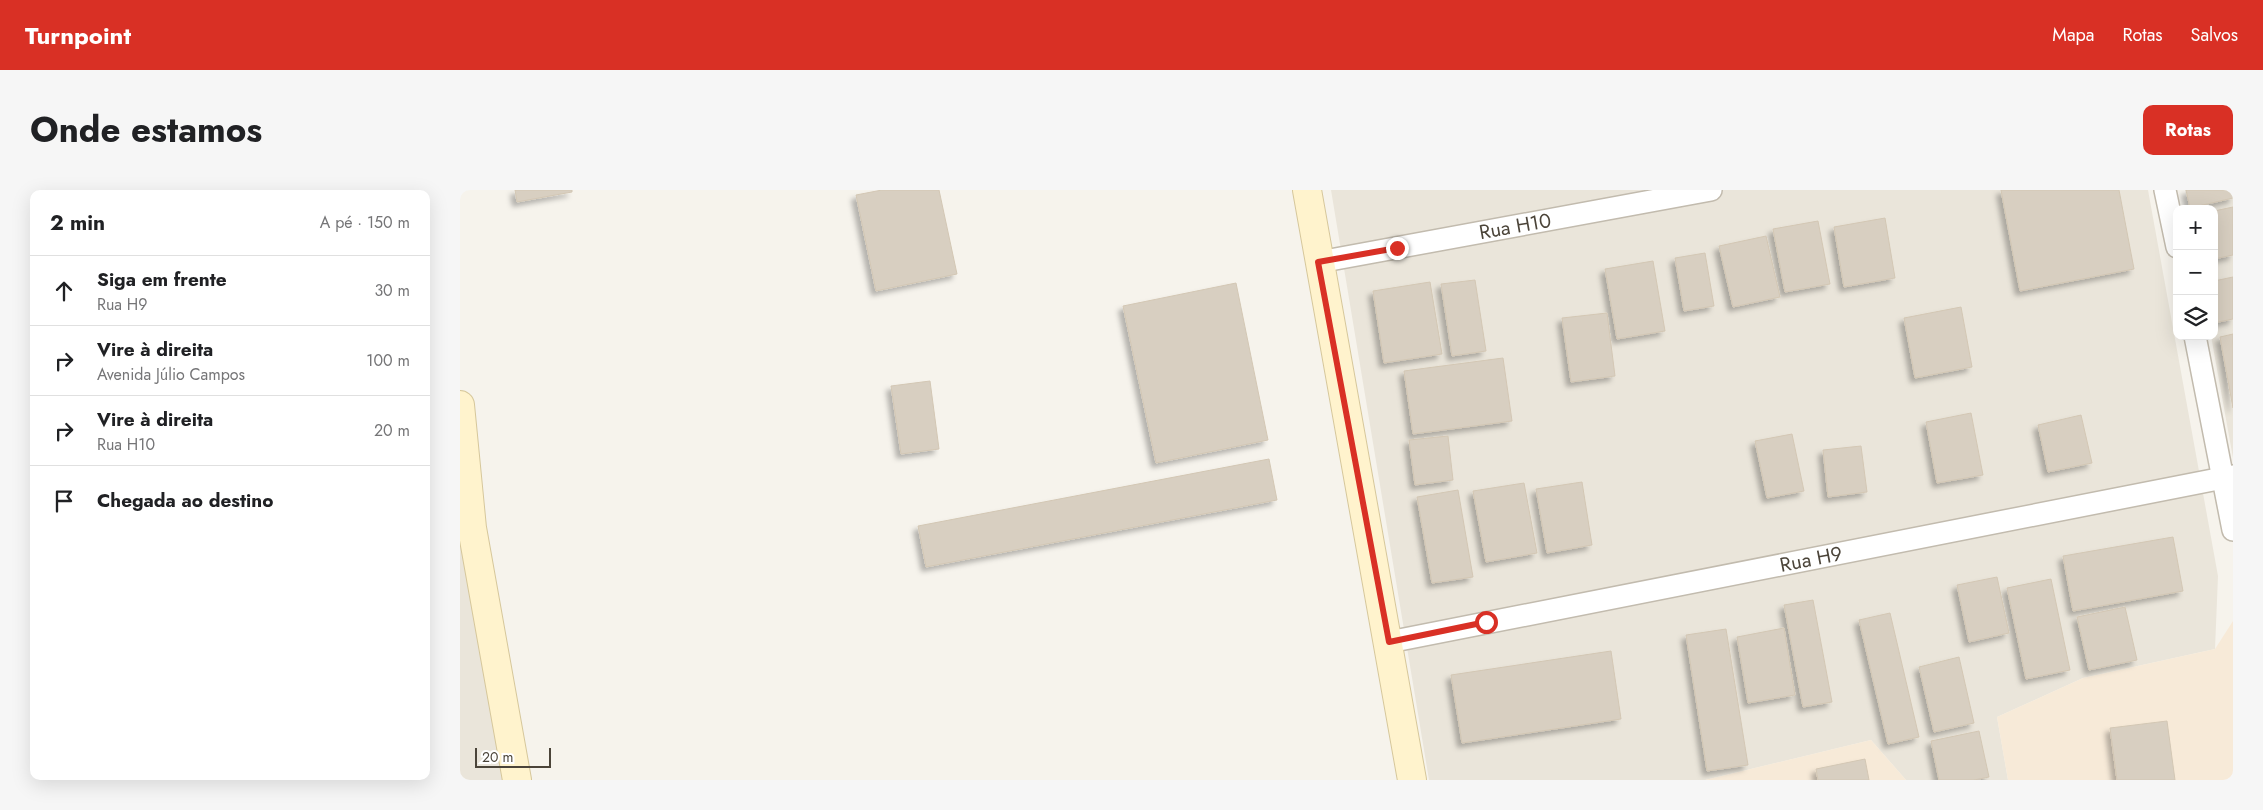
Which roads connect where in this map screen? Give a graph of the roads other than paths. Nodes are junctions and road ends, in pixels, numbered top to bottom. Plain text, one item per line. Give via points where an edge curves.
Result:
1 (1307, 190) edge
2 (1711, 190) edge
3 (2165, 190) edge
4 (2173, 228) edge
5 (1318, 262) junction
6 (2196, 340) edge
7 (460, 406) edge
8 (2228, 477) edge
9 (466, 529) edge
10 (2233, 530) edge
11 (1389, 642) junction
12 (517, 780) edge
13 (1412, 780) edge

1 - 5 street
2 - 5 street, Rua H10
3 - 4 street
5 - 11 street
6 - 8 street
7 - 9 street
8 - 10 street
8 - 11 street, Rua H9
9 - 12 street
11 - 13 street

